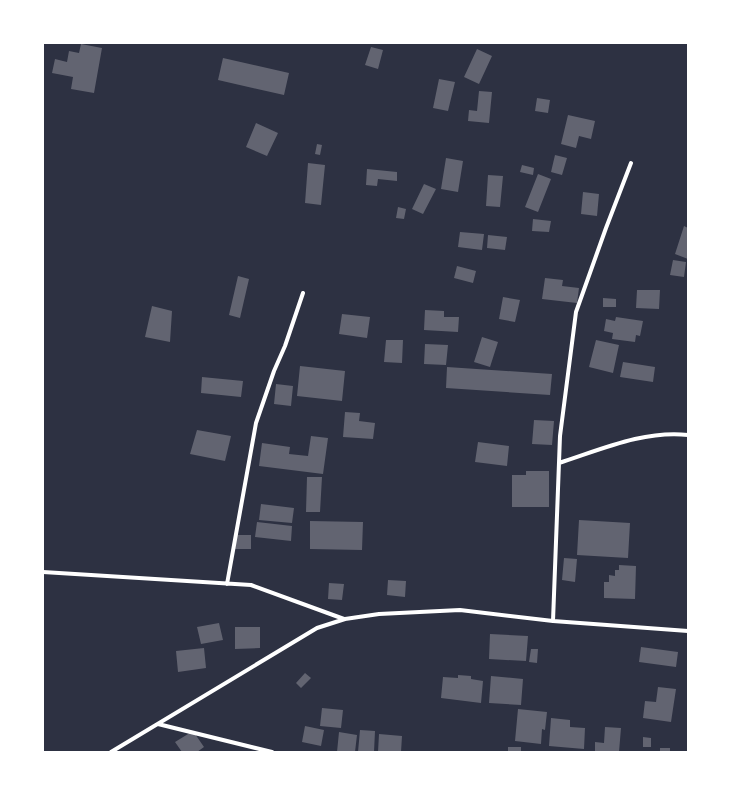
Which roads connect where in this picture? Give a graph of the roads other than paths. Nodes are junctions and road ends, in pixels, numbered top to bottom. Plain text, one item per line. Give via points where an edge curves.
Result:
1 (631, 163) dead end
2 (303, 293) dead end
3 (688, 435) edge
4 (559, 464) junction
5 (43, 572) edge
6 (227, 584) junction
7 (345, 620) junction
8 (553, 621) junction
9 (688, 631) edge
10 (158, 724) junction
11 (111, 752) edge
12 (272, 752) edge

1 - 4 street via 576,312 560,436
2 - 6 street via 256,423
3 - 4 street via 674,434 630,440
4 - 8 street
5 - 6 street
6 - 7 street via 251,585
7 - 8 street via 379,614 460,610
7 - 10 street via 317,628
8 - 9 street
10 - 11 street
10 - 12 street

